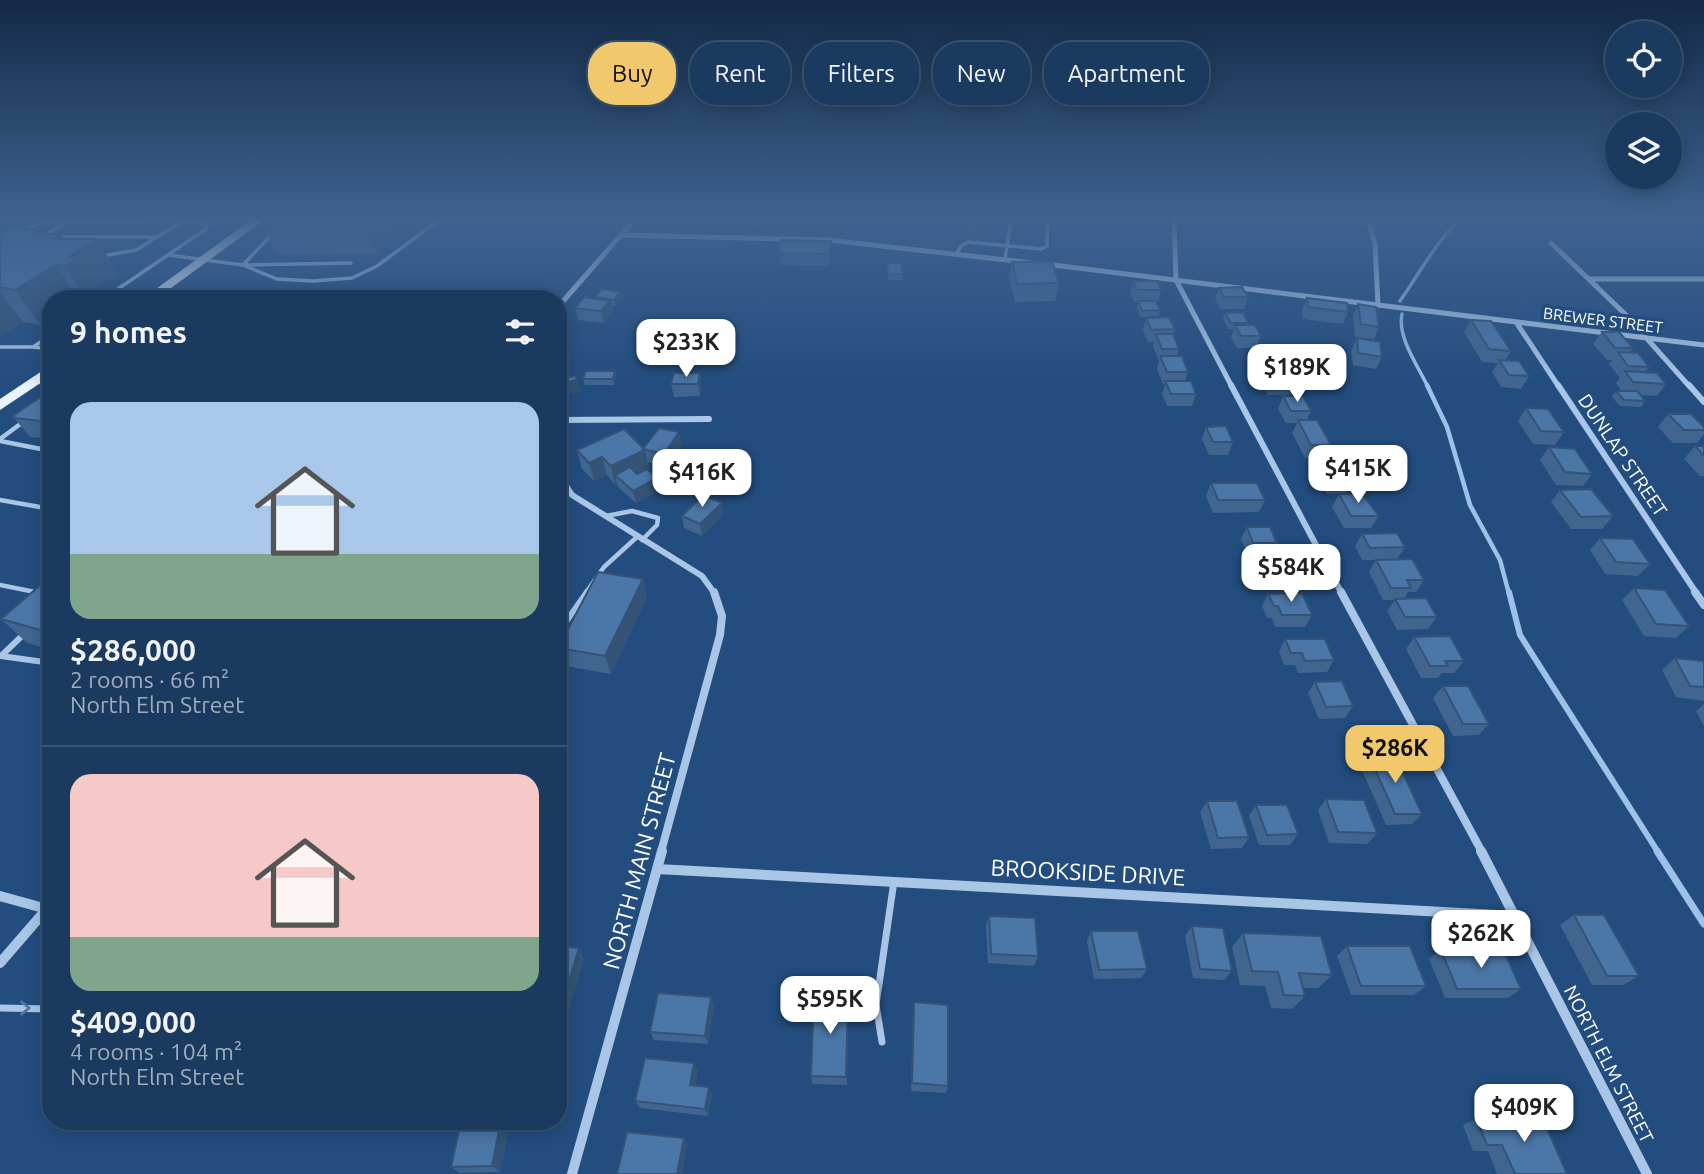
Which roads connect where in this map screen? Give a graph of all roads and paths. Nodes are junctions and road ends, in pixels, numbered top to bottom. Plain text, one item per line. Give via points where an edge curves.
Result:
1 (139, 275) edge
2 (182, 275) edge
3 (267, 275) edge
4 (359, 275) edge
5 (586, 275) edge
6 (1134, 275) edge
7 (1176, 275) edge
8 (1377, 275) edge
9 (1585, 275) edge
10 (1590, 279) junction
11 (1704, 279) edge
12 (1176, 280) junction
13 (116, 290) edge
14 (160, 290) edge
15 (567, 297) edge
16 (1378, 305) junction
17 (1516, 322) junction
18 (1648, 338) junction
19 (42, 341) edge
20 (1704, 345) edge
21 (0, 347) edge
22 (33, 347) junction
23 (42, 348) edge
24 (42, 375) edge
25 (34, 381) junction
26 (42, 382) edge
27 (1704, 402) edge
28 (0, 406) edge
29 (30, 416) edge
30 (567, 419) edge
31 (709, 419) dead end
32 (0, 440) edge
33 (42, 449) edge
34 (567, 488) edge
35 (0, 500) edge
36 (42, 507) edge
37 (606, 516) junction
38 (640, 538) junction
39 (0, 585) edge
40 (42, 594) edge
41 (1704, 605) edge
42 (567, 619) edge
43 (31, 627) edge
44 (0, 655) edge
45 (42, 662) edge
46 (657, 869) junction
47 (894, 881) junction
48 (0, 896) edge
49 (42, 905) edge
50 (42, 914) edge
51 (1516, 916) junction
52 (0, 963) edge
53 (0, 1008) edge
54 (42, 1009) edge
55 (882, 1042) dead end
56 (572, 1174) edge
57 (1647, 1174) edge

1 - 13 lane
2 - 14 main road
3 - 4 lane via 313,281
5 - 15 street
6 - 12 street, BREWER STREET
7 - 12 street, NORTH ELM STREET
8 - 16 street
9 - 10 street
10 - 11 street
10 - 18 street
12 - 16 street, BREWER STREET
12 - 51 street, NORTH ELM STREET
16 - 17 street, BREWER STREET
17 - 18 street, BREWER STREET
17 - 41 street, DUNLAP STREET
18 - 20 street, BREWER STREET
18 - 27 street
19 - 22 lane
21 - 22 lane
22 - 23 lane
24 - 25 main road
25 - 26 street
25 - 28 main road
29 - 32 lane
30 - 31 street
32 - 33 lane
34 - 37 street, NORTH MAIN STREET
35 - 36 lane
37 - 38 street, NORTH MAIN STREET
37 - 38 lane via 651,513 658,518 657,525
38 - 42 lane via 598,574
38 - 46 street, NORTH MAIN STREET via 702,576 718,595 723,612
39 - 40 lane
43 - 44 lane
44 - 45 lane
46 - 47 street, BROOKSIDE DRIVE
46 - 56 street, NORTH MAIN STREET
47 - 51 street, BROOKSIDE DRIVE
47 - 55 lane via 876,1004
48 - 49 street
50 - 52 street
51 - 57 street, NORTH ELM STREET
53 -> 54 lane

